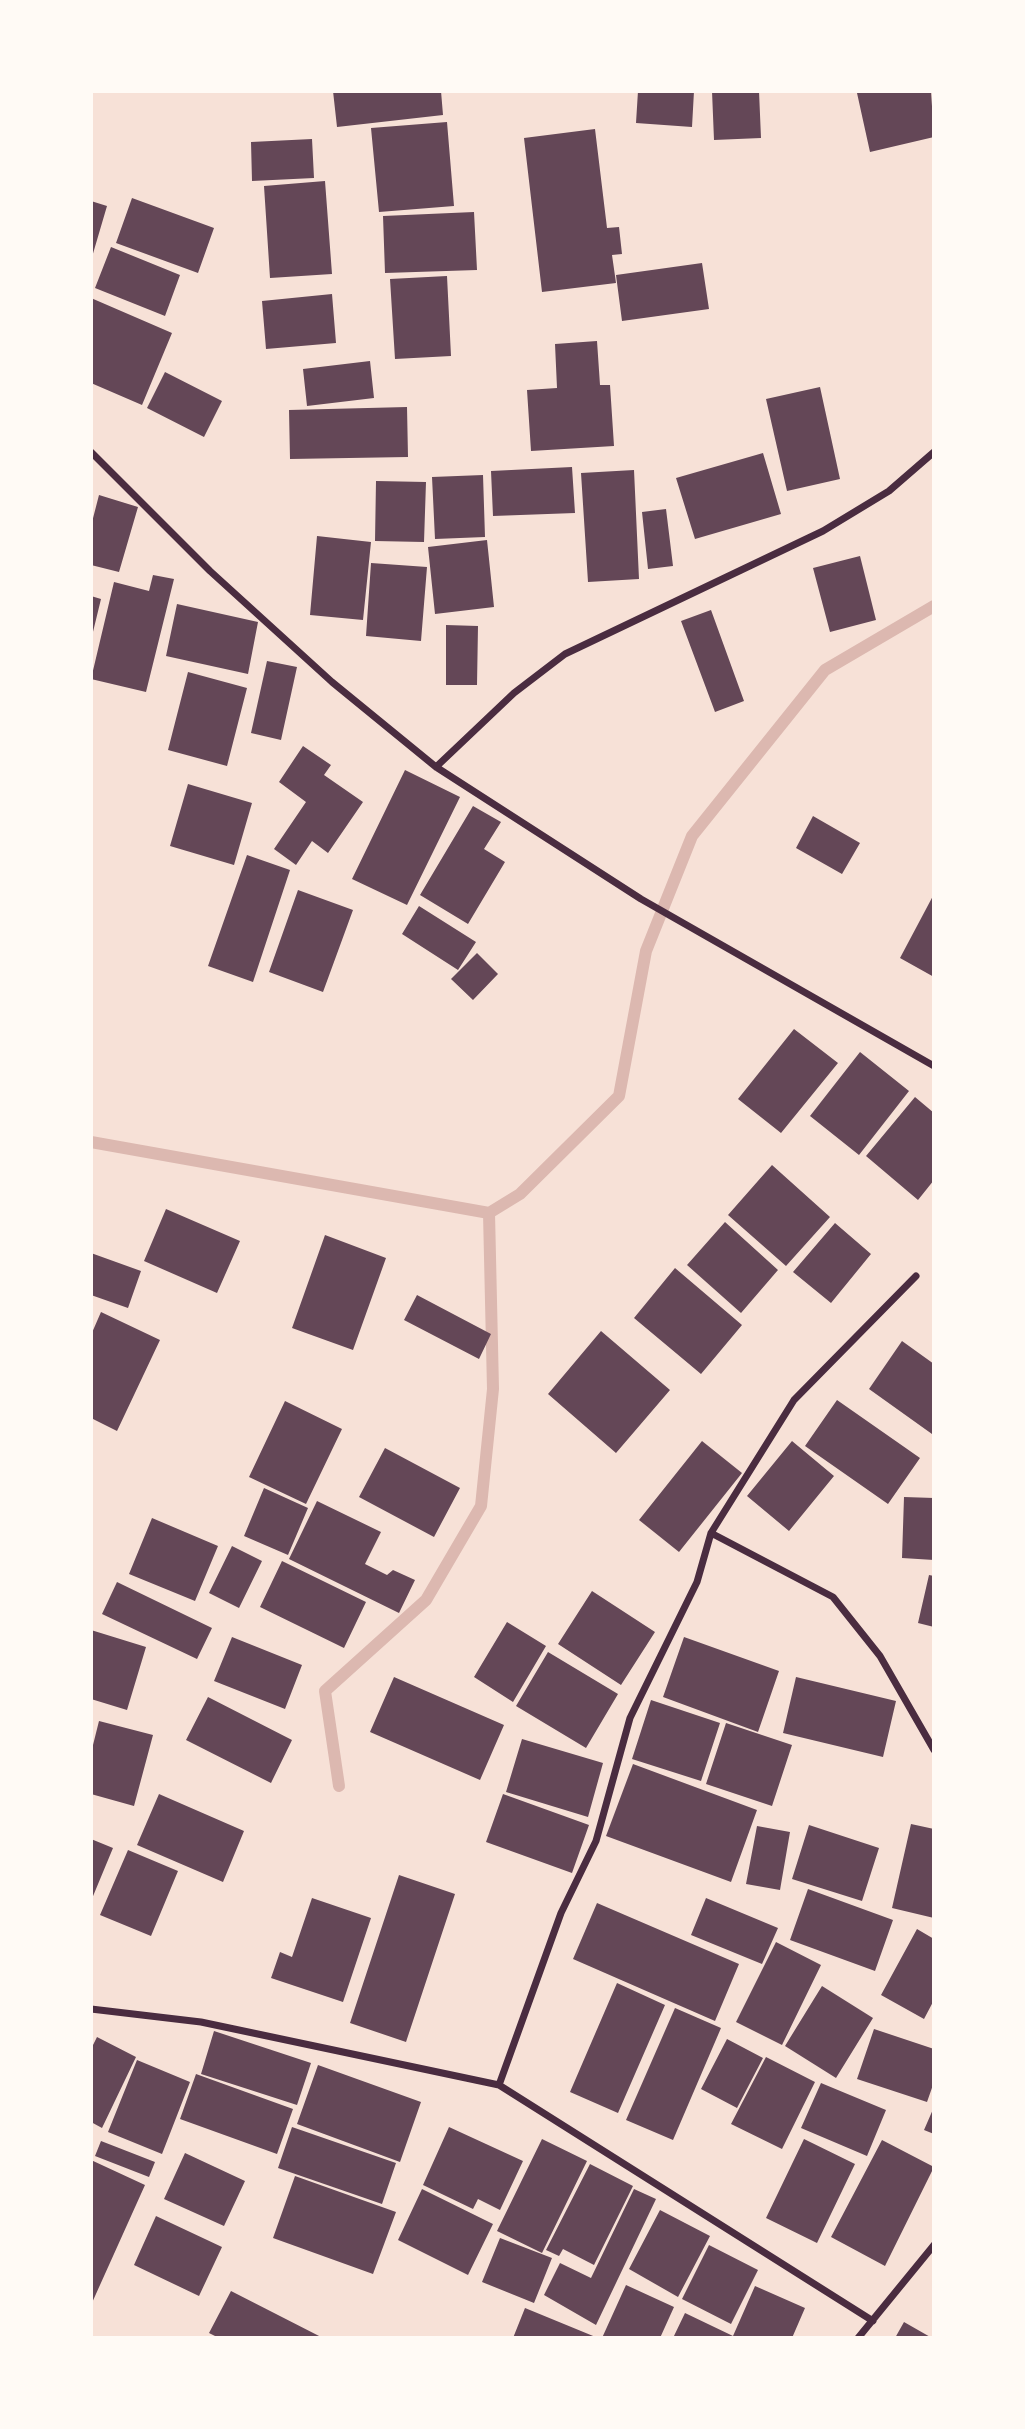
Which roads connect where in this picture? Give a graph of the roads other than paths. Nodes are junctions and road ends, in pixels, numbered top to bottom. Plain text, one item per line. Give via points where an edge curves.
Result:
1 (91, 452) edge
2 (934, 452) edge
3 (436, 767) junction
4 (934, 1066) edge
5 (916, 1276) dead end
6 (711, 1534) junction
7 (934, 1750) edge
8 (91, 2009) edge
9 (499, 2085) junction
10 (934, 2245) edge
11 (873, 2321) junction
12 (859, 2338) edge

1 - 3 street via 210,571 332,682
2 - 3 street via 889,491 823,531 565,654 514,693
3 - 4 street via 641,899
5 - 6 street via 794,1400
6 - 7 street via 833,1597 880,1656
6 - 9 street via 697,1582 630,1718 596,1841 561,1913
8 - 9 street via 201,2022
9 - 11 street
10 - 11 street
11 - 12 street

